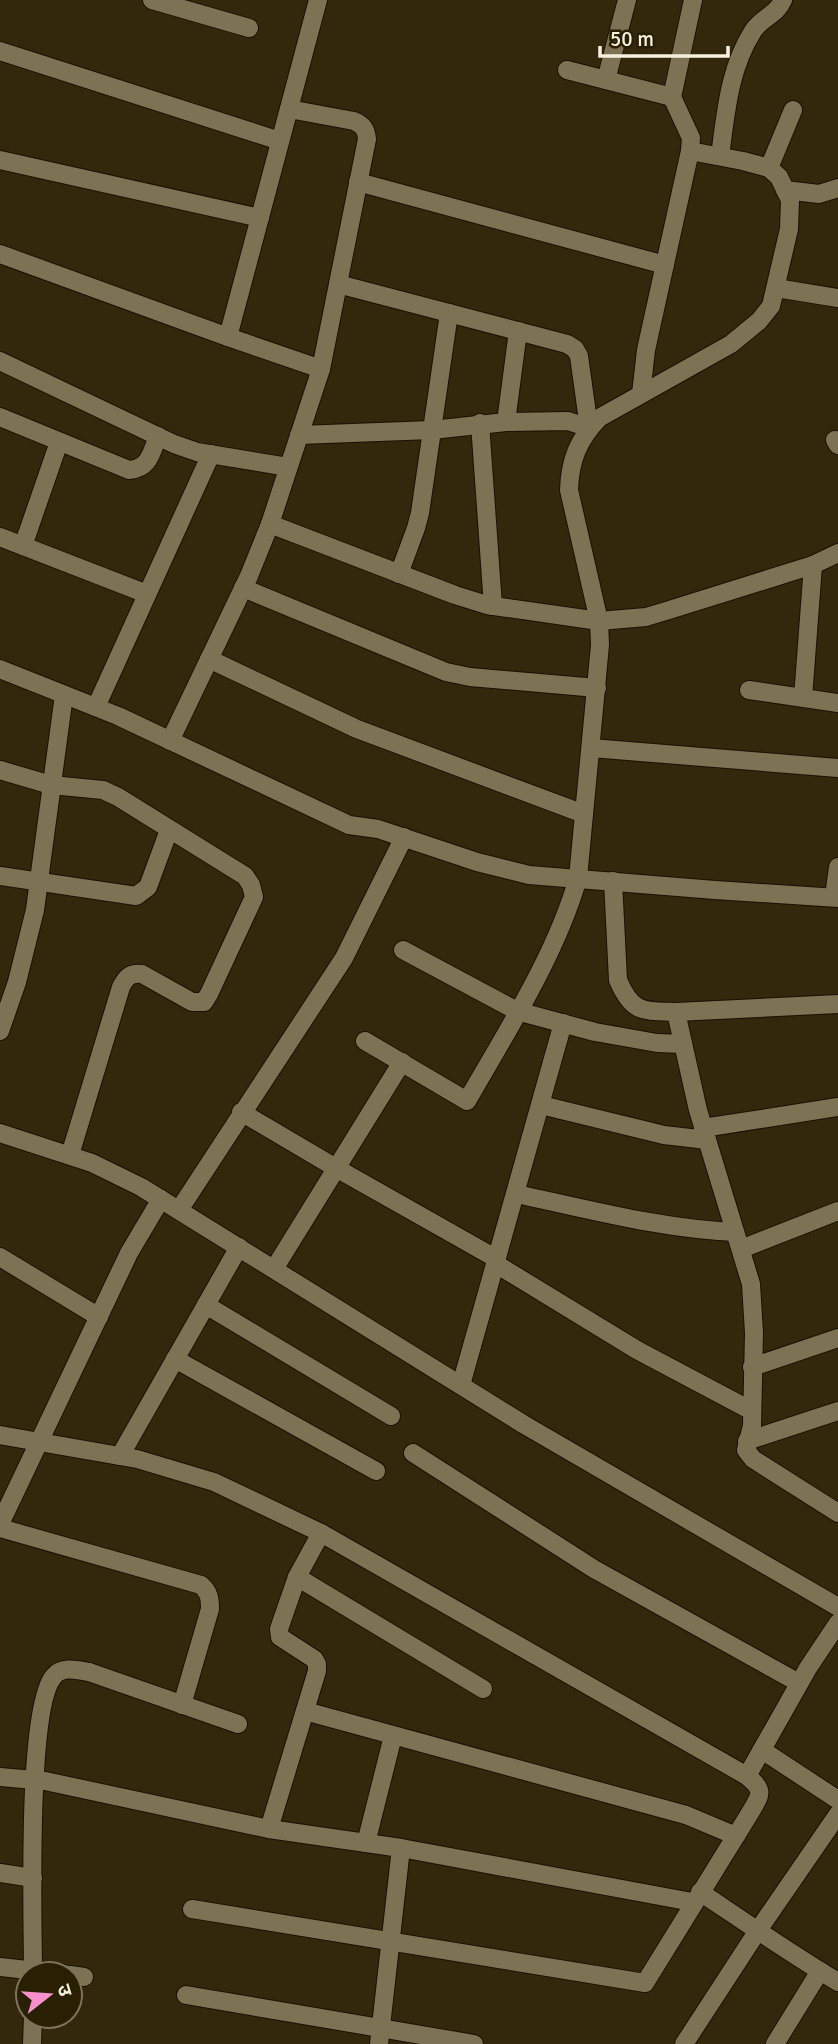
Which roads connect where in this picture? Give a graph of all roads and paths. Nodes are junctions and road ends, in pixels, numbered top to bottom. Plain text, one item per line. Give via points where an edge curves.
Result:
1 (152, 0) edge
2 (318, 0) edge
3 (627, 0) edge
4 (693, 0) edge
5 (783, 0) edge
6 (249, 28) dead end
7 (0, 51) edge
8 (567, 70) dead end
9 (606, 80) junction
10 (671, 97) junction
11 (289, 109) junction
12 (793, 110) dead end
13 (280, 141) junction
14 (690, 150) junction
15 (720, 156) junction
16 (0, 160) edge
17 (769, 168) junction
18 (358, 182) junction
19 (838, 188) edge
20 (785, 190) junction
21 (260, 218) junction
22 (0, 254) edge
23 (665, 265) junction
24 (338, 284) junction
25 (776, 288) junction
26 (838, 298) edge
27 (449, 313) junction
28 (518, 331) junction
29 (228, 337) junction
30 (0, 360) edge
31 (321, 369) junction
32 (641, 394) junction
33 (0, 417) edge
34 (506, 422) junction
35 (480, 423) junction
36 (589, 428) junction
37 (432, 430) junction
38 (299, 435) junction
39 (158, 436) junction
40 (59, 442) junction
41 (211, 454) junction
42 (288, 467) junction
43 (270, 524) junction
44 (0, 537) edge
45 (23, 546) junction
46 (838, 554) edge
47 (813, 565) junction
48 (399, 574) junction
49 (243, 588) junction
50 (148, 594) junction
51 (493, 606) junction
52 (599, 621) junction
53 (209, 659) junction
54 (0, 669) edge
55 (597, 688) junction
56 (749, 691) dead end
57 (64, 695) junction
58 (803, 698) junction
59 (838, 703) edge
60 (96, 707) junction
61 (170, 741) junction
62 (591, 748) junction
63 (838, 768) edge
64 (0, 770) edge
65 (51, 785) junction
66 (584, 814) junction
67 (169, 830) junction
68 (404, 837) junction
69 (838, 867) edge
70 (0, 876) edge
71 (578, 878) junction
72 (613, 881) junction
73 (38, 882) junction
74 (836, 898) edge
75 (403, 950) dead end
76 (838, 1004) edge
77 (4, 1009) edge
78 (517, 1011) junction
79 (676, 1012) junction
80 (563, 1023) junction
81 (0, 1031) edge
82 (365, 1041) dead end
83 (683, 1044) junction
84 (402, 1062) junction
85 (541, 1105) junction
86 (838, 1107) edge
87 (242, 1112) junction
88 (0, 1133) edge
89 (705, 1134) junction
90 (70, 1155) junction
91 (336, 1168) junction
92 (516, 1194) junction
93 (161, 1199) junction
94 (179, 1210) junction
95 (838, 1211) edge
96 (738, 1241) junction
97 (239, 1247) junction
98 (0, 1256) edge
99 (497, 1262) junction
100 (274, 1269) junction
101 (206, 1305) junction
102 (99, 1317) junction
103 (838, 1338) edge
104 (175, 1359) junction
105 (752, 1367) junction
106 (461, 1385) junction
107 (752, 1411) junction
108 (838, 1411) edge
109 (391, 1416) dead end
110 (0, 1435) edge
111 (747, 1441) junction
112 (40, 1442) junction
113 (414, 1453) dead end
114 (120, 1457) junction
115 (376, 1471) dead end
116 (4, 1506) edge
117 (838, 1513) edge
118 (0, 1526) edge
119 (321, 1533) junction
120 (297, 1577) junction
121 (838, 1607) edge
122 (838, 1623) edge
123 (799, 1683) junction
124 (483, 1689) dead end
125 (182, 1705) junction
126 (305, 1711) junction
127 (238, 1724) dead end
128 (393, 1736) junction
129 (762, 1750) junction
130 (747, 1776) junction
131 (0, 1777) edge
132 (36, 1780) junction
133 (838, 1800) edge
134 (838, 1814) edge
135 (269, 1829) junction
136 (736, 1836) junction
137 (366, 1843) junction
138 (401, 1848) junction
139 (0, 1873) edge
140 (33, 1878) junction
141 (696, 1897) junction
142 (192, 1909) dead end
143 (759, 1929) junction
144 (391, 1943) junction
145 (33, 1960) edge
146 (820, 1971) junction
147 (838, 1982) edge
148 (187, 1995) dead end
149 (380, 2036) edge
150 (474, 2044) edge
151 (684, 2044) edge
152 (775, 2044) edge

1 - 6 street
2 - 11 street
3 - 9 street
4 - 10 street
5 - 15 street via 777,12 753,31 737,63
7 - 13 street
8 - 9 street
9 - 10 street
10 - 14 street via 691,138
11 - 13 street
11 - 18 street via 362,125 367,139
12 - 17 street
13 - 21 street
14 - 15 street
14 - 23 street
15 - 17 street
16 - 21 street
17 - 20 street
18 - 23 street
18 - 24 street
19 - 20 street via 819,194
20 - 25 street via 790,200 789,229
21 - 29 street
22 - 29 street
23 - 32 street
24 - 27 street
24 - 31 street
25 - 26 street
25 - 32 street via 772,306 732,344
27 - 28 street
27 - 37 street
28 - 34 street
28 - 36 street via 575,349
29 - 31 street
30 - 39 street
31 - 38 street
32 - 36 street
33 - 40 street
34 - 35 street
34 - 36 street via 568,421
35 - 37 street
35 - 51 street
36 - 52 street via 575,451 569,490
37 - 38 street
37 - 48 street via 416,528
38 - 42 street
39 - 40 street via 147,463 130,470
39 - 41 street
40 - 45 street
41 - 42 street
41 - 50 street
42 - 43 street
43 - 48 street
43 - 49 street
44 - 45 street
45 - 50 street
46 - 47 street
47 - 52 street via 656,614
47 - 58 street
48 - 51 street
49 - 53 street
49 - 55 street via 446,672
50 - 60 street
51 - 52 street
52 - 55 street
53 - 61 street
53 - 66 street via 357,729
54 - 57 street
55 - 62 street
56 - 58 street
57 - 60 street
57 - 65 street
58 - 59 street
60 - 61 street
61 - 68 street via 349,825
62 - 63 street
62 - 66 street
64 - 65 street
65 - 67 street via 103,790
65 - 73 street
66 - 71 street
67 - 73 street via 148,887 136,896
67 - 90 street via 244,876 254,897 204,1002 192,1002 142,974 126,977
68 - 71 street via 529,875
68 - 87 street via 344,958
69 - 74 street
70 - 73 street
71 - 72 street
71 - 78 street via 557,936
72 - 74 street
72 - 79 street via 618,979 624,994 637,1008
73 - 77 street via 27,947
75 - 78 street
76 - 79 street
77 - 81 street
78 - 80 street
78 - 84 street via 467,1101
79 - 83 street
80 - 83 street
80 - 85 street
82 - 84 street
83 - 89 street
84 - 91 street
85 - 89 street via 664,1135
85 - 92 street
86 - 89 street
87 - 91 street
87 - 94 street
88 - 90 street
89 - 96 street
90 - 93 street
91 - 99 street
91 - 100 street
92 - 96 street
92 - 99 street
93 - 94 street
93 - 102 street
94 - 97 street
95 - 96 street
96 - 105 street via 751,1284
97 - 100 street
97 - 101 street
98 - 102 street
99 - 106 street
99 - 107 street via 637,1350
100 - 106 street
101 - 104 street
101 - 109 street
102 - 112 street
103 - 105 street
104 - 114 street
104 - 115 street
105 - 107 street
106 - 121 street
107 - 111 street
108 - 111 street
110 - 112 street
111 - 117 street via 746,1450 753,1459
112 - 114 street
112 - 116 street
113 - 123 street via 594,1569
114 - 119 street via 214,1482
116 - 118 street
118 - 125 street via 201,1585 210,1598 210,1609
119 - 120 street
119 - 130 street
120 - 124 street
120 - 126 street via 279,1629 280,1637 317,1664
122 - 123 street
123 - 129 street
125 - 127 street
125 - 132 street via 89,1672 61,1670 47,1687 38,1726
126 - 128 street
126 - 135 street
128 - 136 street via 686,1815
128 - 137 street
129 - 130 street
129 - 133 street
130 - 136 street via 757,1784 760,1795
131 - 132 street
132 - 135 street
132 - 140 street
134 - 143 street
135 - 137 street
136 - 141 street
137 - 138 street
138 - 141 street
138 - 144 street
139 - 140 street
140 - 145 street
141 - 143 street
141 - 144 street via 645,1983
142 - 144 street
143 - 146 street
143 - 151 street
144 - 149 street
146 - 147 street
146 - 152 street
148 - 149 street
149 - 150 street

